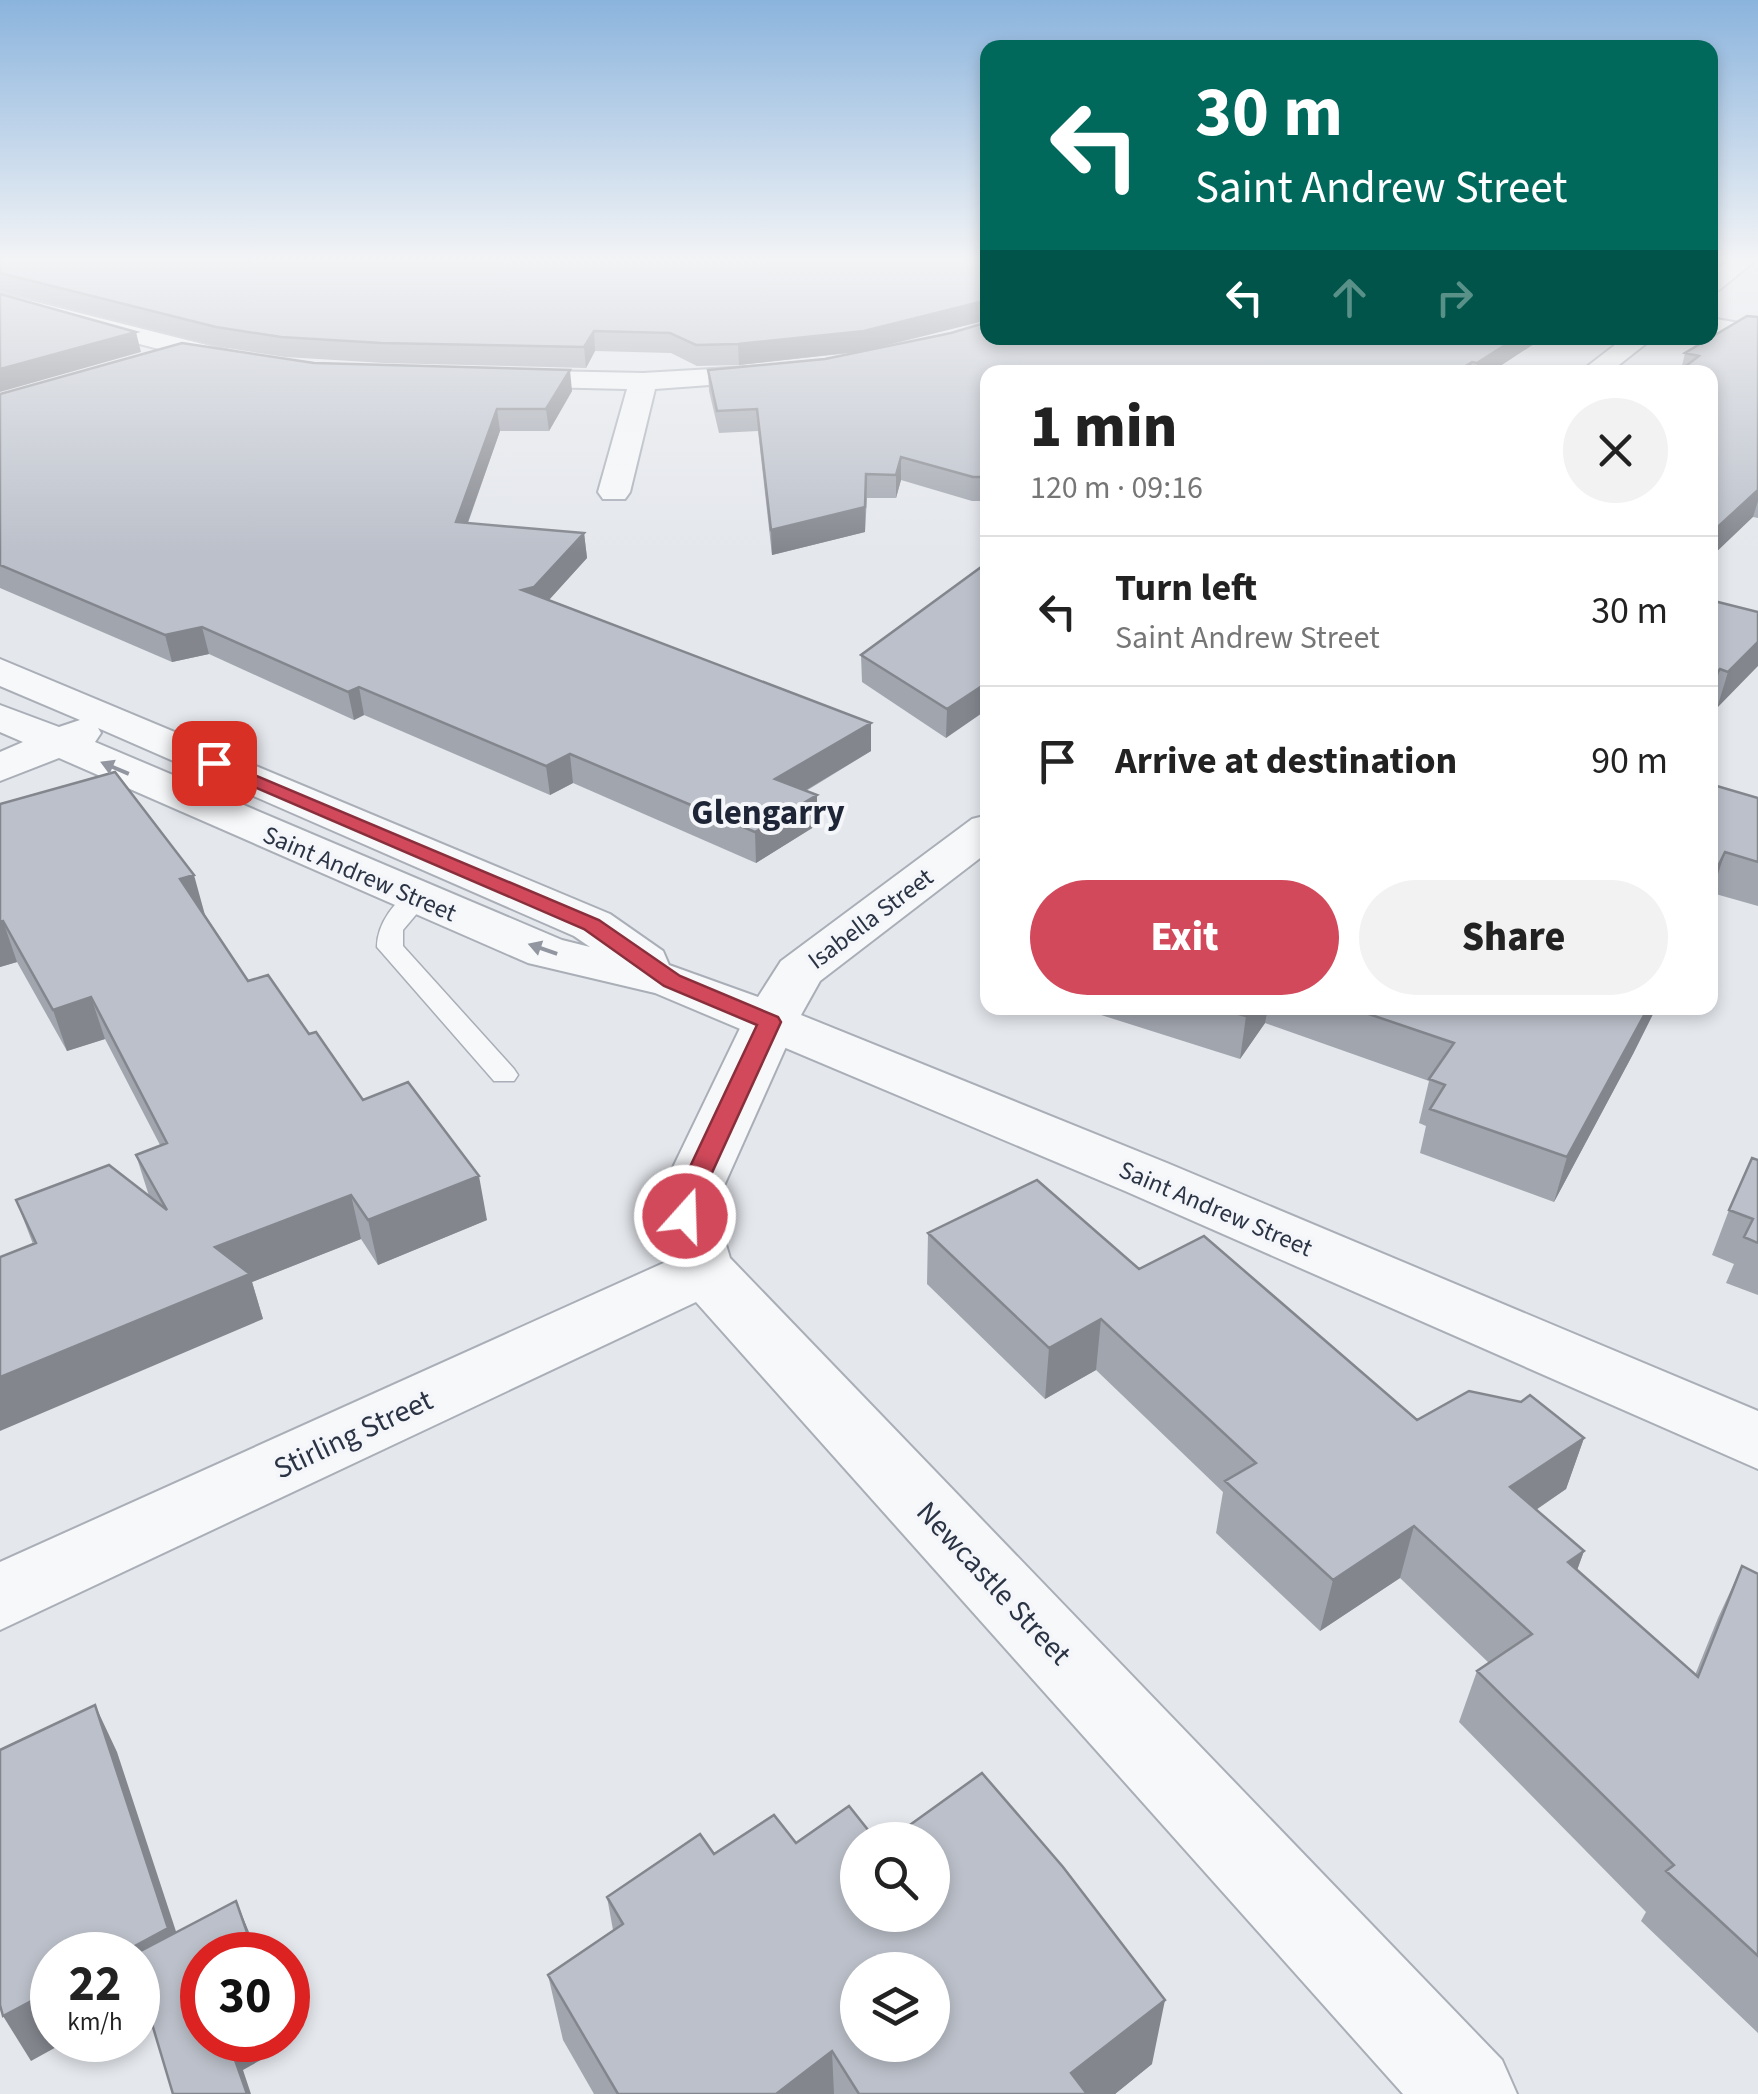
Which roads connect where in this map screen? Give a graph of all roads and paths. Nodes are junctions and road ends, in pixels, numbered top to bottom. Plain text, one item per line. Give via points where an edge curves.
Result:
1 (163, 358) edge
2 (223, 358) edge
3 (133, 366) edge
4 (273, 367) edge
5 (812, 370) edge
6 (476, 378) edge
7 (643, 382) junction
8 (614, 492) dead end
9 (0, 671) edge
10 (0, 717) edge
11 (111, 719) junction
12 (57, 743) junction
13 (0, 768) edge
14 (980, 835) edge
15 (418, 898) junction
16 (672, 981) junction
17 (770, 1022) junction
18 (504, 1075) dead end
19 (705, 1271) junction
20 (1758, 1441) edge
21 (0, 1596) edge
22 (1468, 2094) edge

1 - 3 street
2 - 4 street
5 - 7 street
6 - 7 street
7 - 8 street
9 - 11 street, Saint Andrew Street
10 - 12 street, Saint Andrew Street
11 - 12 street
11 - 16 street, Saint Andrew Street via 592,925
12 - 13 street
15 -> 12 street, Saint Andrew Street
14 - 17 street, Isabella Street via 799,972
16 -> 15 street, Saint Andrew Street via 546,952
15 - 18 lane via 390,929 390,947
16 - 17 street, Saint Andrew Street
17 - 19 street, Newcastle Street via 685,1216
17 - 20 street, Saint Andrew Street
19 - 21 street, Stirling Street
19 - 22 street, Newcastle Street

